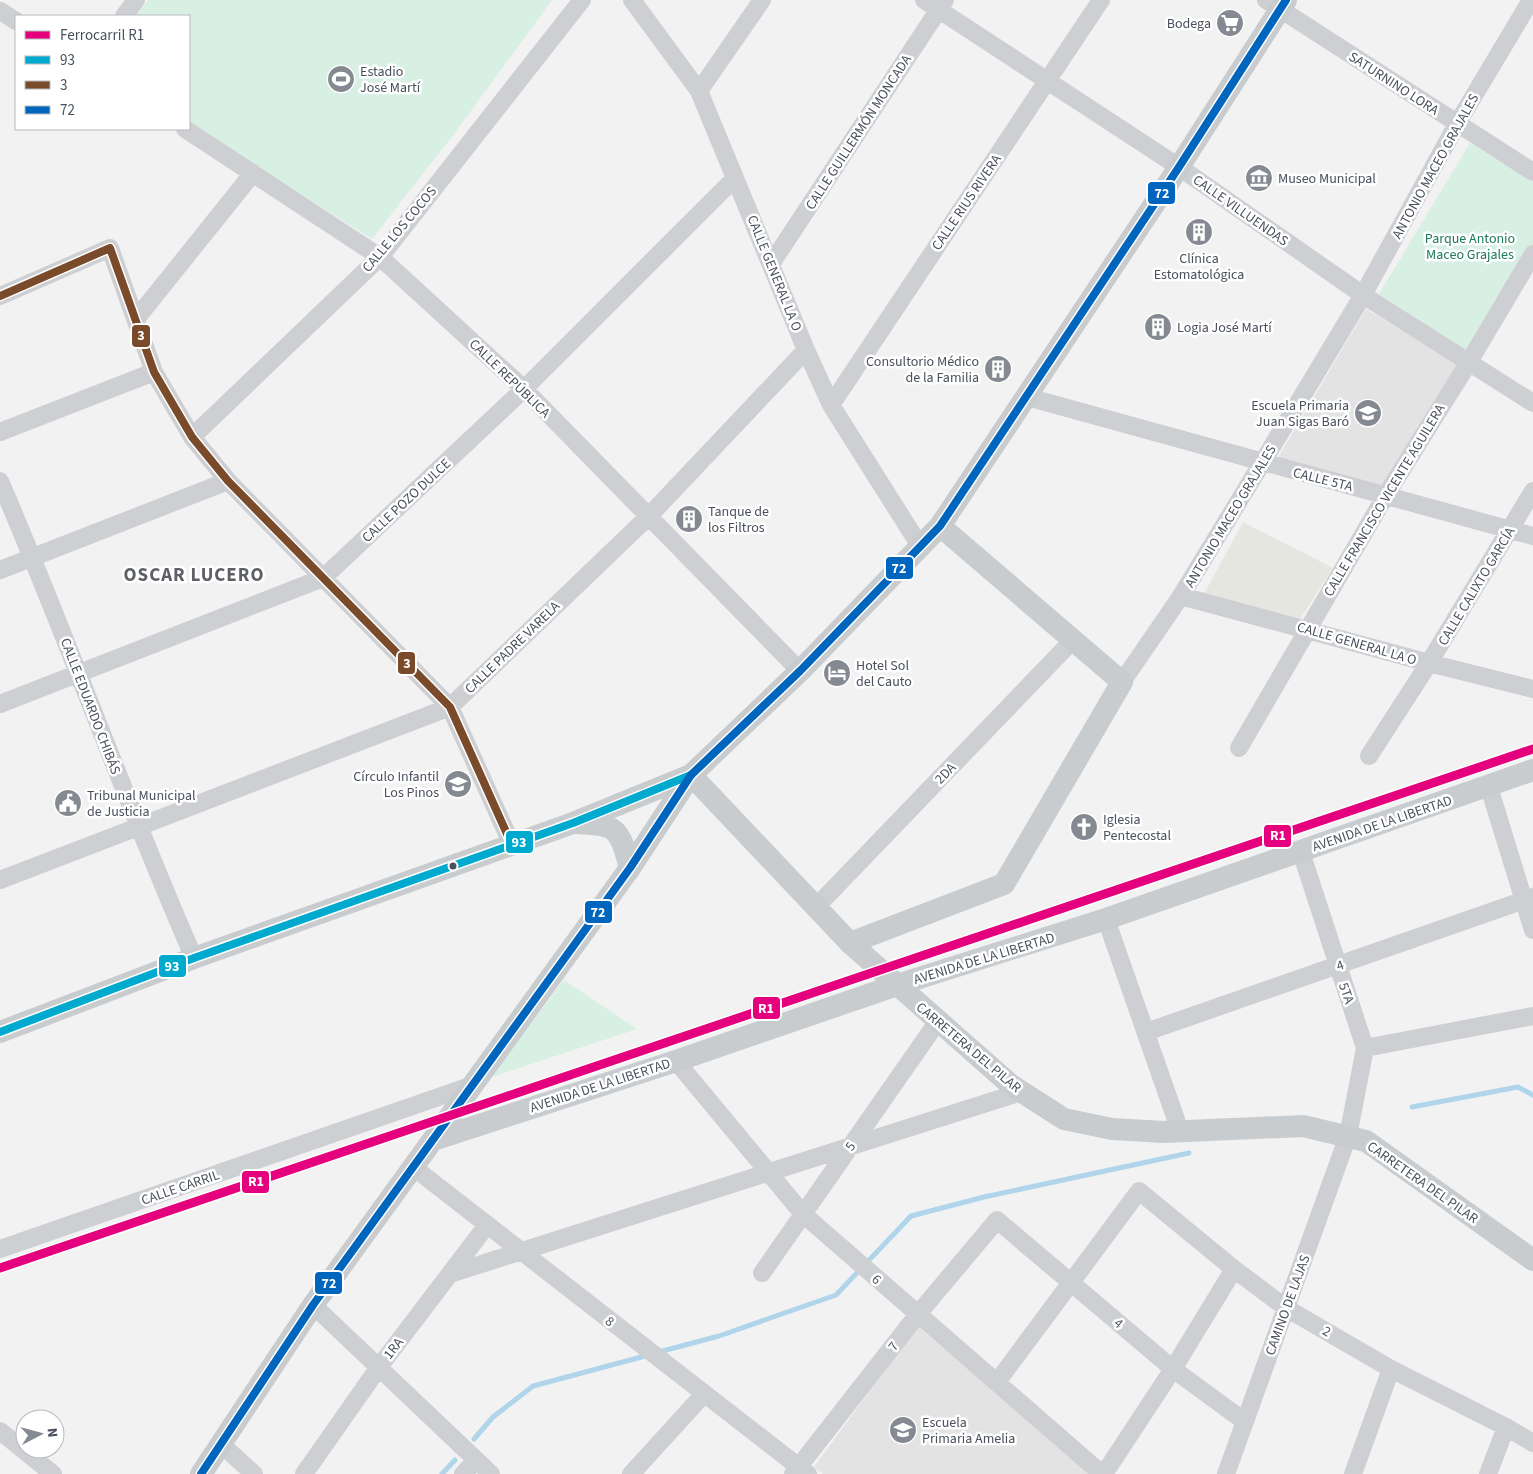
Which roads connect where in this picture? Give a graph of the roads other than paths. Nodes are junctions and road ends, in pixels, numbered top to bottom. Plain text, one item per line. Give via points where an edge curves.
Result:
1 (136, 0) edge
2 (582, 0) edge
3 (632, 0) edge
4 (762, 0) edge
5 (1101, 0) edge
6 (1531, 0) edge
7 (936, 3) edge
8 (1278, 3) edge
9 (0, 11) edge
10 (125, 15) edge
11 (15, 20) edge
12 (1048, 79) junction
13 (699, 91) junction
14 (1456, 124) junction
15 (187, 130) edge
16 (1179, 167) junction
17 (1533, 172) edge
18 (252, 173) junction
19 (735, 178) junction
20 (1533, 254) edge
21 (380, 256) junction
22 (772, 264) junction
23 (1363, 295) junction
24 (0, 296) edge
25 (136, 319) junction
26 (806, 350) junction
27 (1469, 362) junction
28 (154, 372) junction
29 (524, 390) junction
30 (1027, 397) junction
31 (1533, 403) edge
32 (831, 405) junction
33 (0, 432) edge
34 (192, 437) junction
35 (1262, 463) junction
36 (0, 481) edge
37 (228, 481) junction
38 (1533, 491) edge
39 (1386, 495) junction
40 (649, 516) junction
41 (940, 526) junction
42 (1511, 530) junction
43 (1533, 536) edge
44 (920, 546) junction
45 (33, 558) junction
46 (0, 570) edge
47 (323, 578) junction
48 (1182, 596) junction
49 (1307, 629) junction
50 (1074, 639) junction
51 (1429, 663) junction
52 (800, 671) junction
53 (78, 673) junction
54 (1122, 682) junction
55 (1533, 689) edge
56 (0, 704) edge
57 (450, 707) junction
58 (1239, 748) dead end
59 (1370, 756) dead end
60 (1533, 770) edge
61 (691, 775) junction
62 (1489, 787) junction
63 (573, 823) junction
64 (138, 826) junction
65 (512, 845) junction
66 (1301, 852) junction
67 (630, 868) junction
68 (0, 880) edge
69 (1529, 898) edge
70 (816, 907) junction
71 (1106, 920) junction
72 (1533, 930) edge
73 (850, 943) junction
74 (194, 958) junction
75 (1338, 966) junction
76 (897, 985) junction
77 (1533, 1016) edge
78 (938, 1021) junction
79 (0, 1032) edge
80 (1146, 1032) junction
81 (1365, 1048) junction
82 (676, 1061) junction
83 (473, 1085) junction
84 (1021, 1092) junction
85 (1180, 1132) junction
86 (1348, 1136) junction
87 (433, 1140) junction
88 (850, 1146) junction
89 (413, 1167) junction
90 (768, 1172) junction
91 (803, 1214) junction
92 (997, 1220) joint
93 (487, 1225) junction
94 (0, 1250) edge
95 (521, 1252) junction
96 (1533, 1260) edge
97 (1234, 1269) junction
98 (762, 1272) dead end
99 (450, 1274) junction
100 (1071, 1283) junction
101 (313, 1305) junction
102 (1286, 1308) junction
103 (918, 1314) junction
104 (379, 1367) junction
105 (1173, 1369) junction
106 (1391, 1369) junction
107 (997, 1382) junction
108 (704, 1394) junction
109 (1244, 1421) junction
110 (1506, 1427) junction
111 (0, 1431) edge
112 (1533, 1443) edge
113 (221, 1444) junction
114 (476, 1460) junction
115 (800, 1472) edge
116 (53, 1474) edge
117 (201, 1474) edge
118 (254, 1474) edge
119 (304, 1474) edge
120 (463, 1474) edge
121 (491, 1474) edge
122 (631, 1474) edge
123 (1103, 1474) edge
124 (1226, 1474) edge
125 (1353, 1474) edge
126 (1488, 1474) edge

1 - 10 street
2 - 21 street, CALLE LOS COCOS
3 - 13 street, CALLE GENERAL LA O
4 - 13 street
5 - 12 street, CALLE RIUS RIVERA
6 - 14 street, ANTONIO MACEO GRAJALES
7 - 12 street, CALLE VILLUENDAS
7 - 22 street, CALLE GUILLERMÓN MONCADA
8 - 14 street, SATURNINO LORA
8 - 16 main road
9 - 11 street
12 - 16 street, CALLE VILLUENDAS
12 - 32 street, CALLE RIUS RIVERA
13 - 19 street, CALLE GENERAL LA O
14 - 17 street, SATURNINO LORA
14 - 23 street, ANTONIO MACEO GRAJALES
15 - 18 street, CALLE REPÚBLICA
16 - 23 street, CALLE VILLUENDAS
16 - 30 main road via 1053,353
18 - 21 street, CALLE REPÚBLICA
18 - 25 street
19 - 22 street, CALLE GENERAL LA O
19 - 29 street, CALLE POZO DULCE
20 - 27 street, CALLE FRANCISCO VICENTE AGUILERA
21 - 29 street, CALLE REPÚBLICA
21 - 34 street, CALLE LOS COCOS
22 - 26 street, CALLE GENERAL LA O
23 - 27 street, CALLE VILLUENDAS
23 - 35 street, ANTONIO MACEO GRAJALES
24 - 25 street via 110,248
25 - 28 street
26 - 32 street, CALLE GENERAL LA O
26 - 40 street, CALLE PADRE VARELA
27 - 31 street, CALLE VILLUENDAS
27 - 39 street, CALLE FRANCISCO VICENTE AGUILERA
28 - 33 street
28 - 34 street
29 - 40 street, CALLE REPÚBLICA
29 - 47 street, CALLE POZO DULCE
30 - 35 street, CALLE 5TA
30 - 41 main road
32 - 44 street, CALLE GENERAL LA O
34 - 37 street
35 - 39 street, CALLE 5TA
35 - 48 street, ANTONIO MACEO GRAJALES
36 - 45 street, CALLE EDUARDO CHIBÁS
37 - 45 street
37 - 47 street
38 - 42 street, CALLE CALIXTO GARCÍA
39 - 42 street, CALLE 5TA
39 - 49 street, CALLE FRANCISCO VICENTE AGUILERA
40 - 52 street, CALLE REPÚBLICA
40 - 57 street, CALLE PADRE VARELA
41 - 44 main road
41 - 50 main road
42 - 43 street, CALLE 5TA
42 - 51 street, CALLE CALIXTO GARCÍA
44 - 52 main road
45 - 46 street
45 - 53 street, CALLE EDUARDO CHIBÁS
47 - 53 street, CALLE POZO DULCE
47 - 57 street
48 - 49 street, CALLE GENERAL LA O
48 - 54 street, ANTONIO MACEO GRAJALES
49 - 51 street, CALLE GENERAL LA O
49 - 58 street, CALLE FRANCISCO VICENTE AGUILERA
50 - 54 main road
50 - 70 street, 2DA
51 - 55 street, CALLE GENERAL LA O
51 - 59 street, CALLE CALIXTO GARCÍA
52 - 61 main road
53 - 56 street, CALLE POZO DULCE
53 - 64 street, CALLE EDUARDO CHIBÁS
54 - 73 main road, ANTONIO MACEO GRAJALES via 1004,884
57 - 64 street, CALLE PADRE VARELA
57 - 65 street
60 - 62 main road, AVENIDA DE LA LIBERTAD
61 - 63 main road
61 - 67 main road
61 - 70 main road, CARRETERA DEL PILAR
62 - 66 main road, AVENIDA DE LA LIBERTAD
62 - 69 street
63 - 65 main road
63 - 67 main road via 605,824 617,833
64 - 68 street, CALLE PADRE VARELA
64 - 74 street, CALLE EDUARDO CHIBÁS
65 - 74 main road
66 - 71 main road, AVENIDA DE LA LIBERTAD
66 - 75 street, 5TA
67 - 83 main road
69 - 72 street
69 - 75 street, 4
70 - 73 main road, CARRETERA DEL PILAR
71 - 76 main road, AVENIDA DE LA LIBERTAD
71 - 80 street
73 - 76 main road, CARRETERA DEL PILAR
74 - 79 main road
75 - 80 street, 4
75 - 81 street, 5TA
76 - 78 main road, CARRETERA DEL PILAR
76 - 82 main road, AVENIDA DE LA LIBERTAD
77 - 81 street
78 - 84 main road, CARRETERA DEL PILAR
78 - 88 street, 5
80 - 85 street
81 - 86 street, 5TA
82 - 87 main road, AVENIDA DE LA LIBERTAD
82 - 90 street, 6
83 - 87 main road
83 - 94 street, CALLE CARRIL
84 - 85 main road, CARRETERA DEL PILAR via 1064,1119 1112,1129
84 - 88 street
85 - 86 main road, CARRETERA DEL PILAR via 1303,1126
86 - 96 main road, CARRETERA DEL PILAR via 1366,1140
86 - 102 street, CAMINO DE LAJAS
87 - 89 main road
88 - 90 street
88 - 91 street, 5
89 - 93 street, 8
89 - 101 main road
90 - 91 street, 6
90 - 95 street
91 - 98 street, 5
91 - 103 street, 6
92 - 100 street, 4
92 - 103 street, 7
93 - 95 street, 8
93 - 99 street, 1RA
95 - 99 street
95 - 108 street, 8
97 - 100 street, 2 via 1139,1191
97 - 102 street, 2
97 - 105 street
99 - 104 street, 1RA
100 - 105 street, 4
100 - 107 street
101 - 104 street
101 - 113 main road
102 - 106 street, 2
102 - 109 street, CAMINO DE LAJAS
103 - 107 street, 6
103 - 115 street, 7
104 - 114 street
104 - 119 street, 1RA
105 - 109 street, 4
105 - 123 street
106 - 110 street, 2
106 - 125 street
107 - 123 street, 6
108 - 115 street, 8
108 - 122 street
109 - 124 street, CAMINO DE LAJAS
110 - 112 street, 2
110 - 126 street
111 - 116 street
113 - 117 main road
113 - 118 street
114 - 120 street
114 - 121 street

